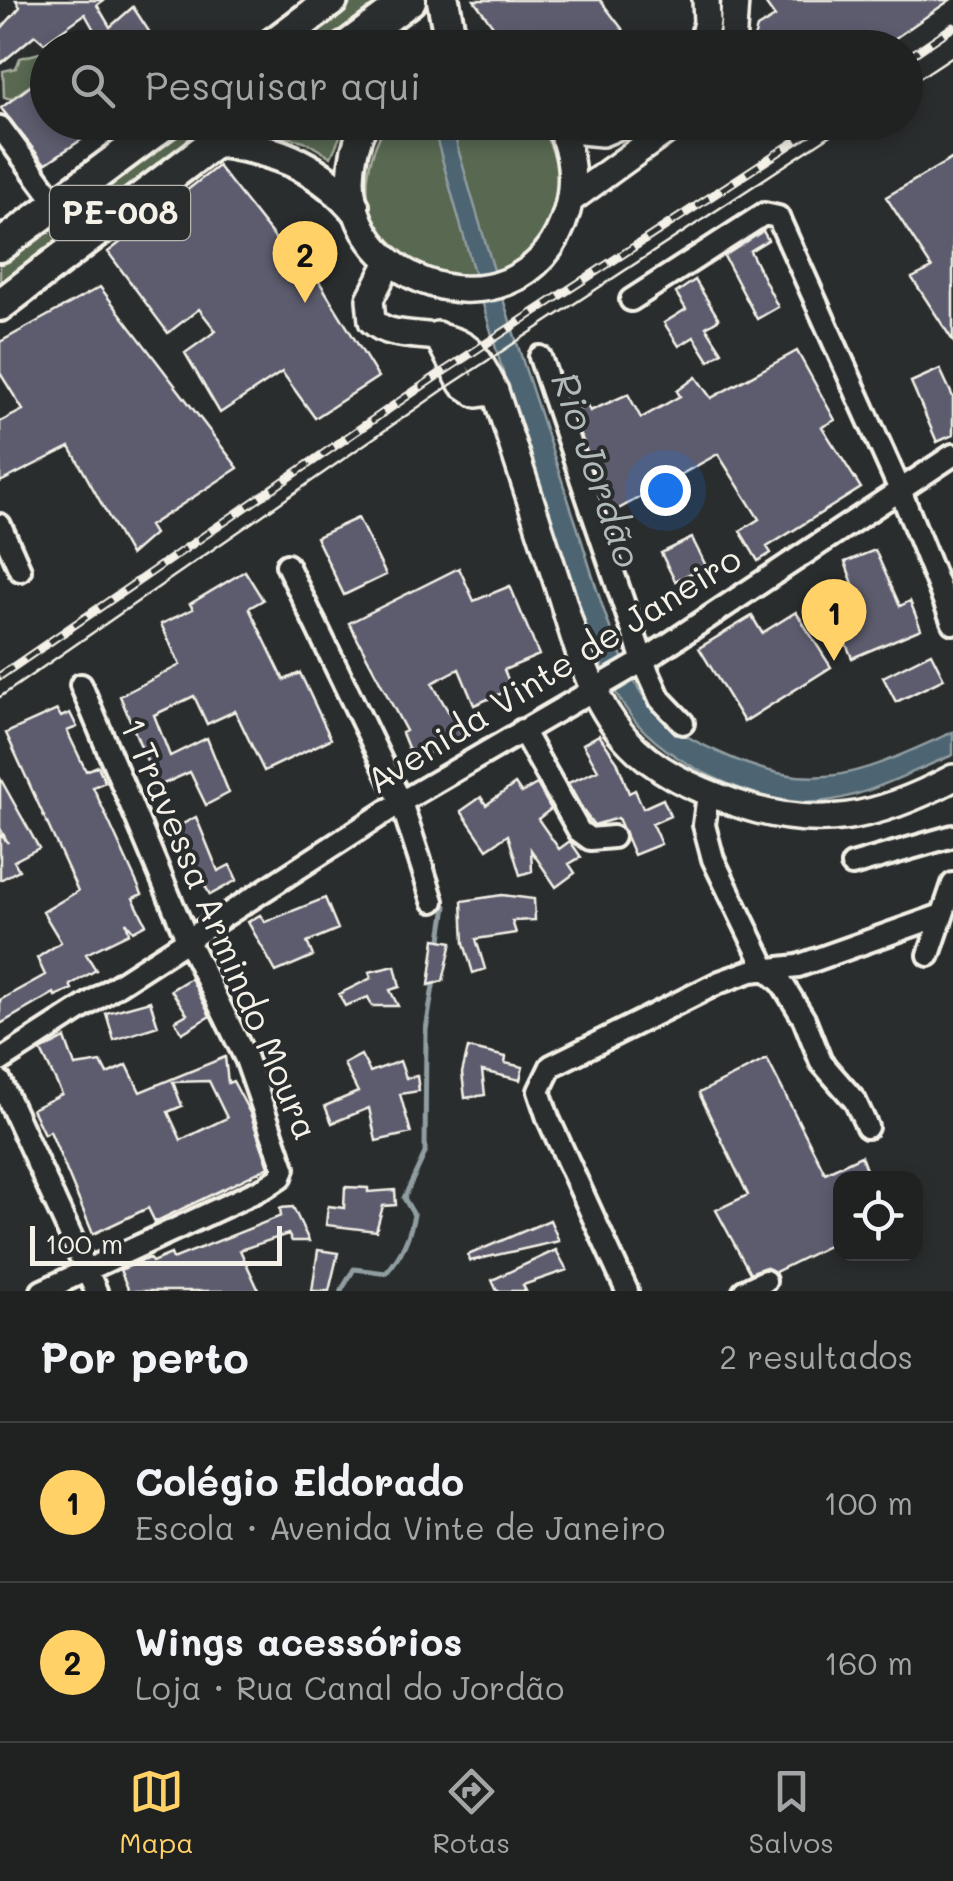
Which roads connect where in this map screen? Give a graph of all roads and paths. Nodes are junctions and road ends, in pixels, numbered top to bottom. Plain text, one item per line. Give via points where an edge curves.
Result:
1 (410, 0) edge
2 (443, 0) edge
3 (706, 0) edge
4 (736, 0) edge
5 (327, 2) edge
6 (291, 30) edge
7 (369, 30) edge
8 (449, 30) edge
9 (705, 30) edge
10 (734, 30) edge
11 (0, 126) edge
12 (143, 140) edge
13 (218, 140) edge
14 (247, 140) edge
15 (357, 140) edge
16 (562, 140) edge
17 (653, 140) edge
18 (570, 200) junction
19 (57, 204) junction
20 (353, 206) junction
21 (0, 246) edge
22 (388, 262) junction
23 (631, 300) dead end
24 (0, 305) edge
25 (540, 357) dead end
26 (953, 456) edge
27 (900, 490) junction
28 (0, 525) edge
29 (287, 565) dead end
30 (20, 570) dead end
31 (953, 623) edge
32 (640, 662) junction
33 (81, 685) dead end
34 (594, 688) junction
35 (683, 723) dead end
36 (522, 730) junction
37 (953, 778) edge
38 (708, 794) junction
39 (401, 802) junction
40 (613, 836) dead end
41 (953, 836) edge
42 (852, 865) dead end
43 (953, 884) edge
44 (433, 901) dead end
45 (939, 916) junction
46 (187, 939) junction
47 (930, 955) dead end
48 (766, 969) junction
49 (0, 1061) edge
50 (0, 1082) edge
51 (867, 1127) dead end
52 (86, 1271) junction
53 (765, 1281) dead end
54 (42, 1291) edge
55 (96, 1291) edge
56 (627, 1291) edge
57 (744, 1291) edge

1 - 7 highway
2 - 8 highway
3 - 9 main road
4 - 10 main road
5 - 6 highway
11 - 19 street
12 - 19 highway, PE-008
13 - 24 highway, PE-008
14 - 20 highway via 307,166
15 - 20 main road
16 - 18 main road via 572,176
17 - 18 main road
18 - 22 main road via 546,249 503,282 469,290 429,285
19 - 21 highway, PE-008
20 - 22 main road
22 - 34 main road via 370,299 372,321 458,343 476,356 495,391 500,431
23 - 27 street via 764,214 778,218
25 - 32 street
26 - 27 street, Avenida Vinte de Janeiro
27 - 31 street
27 - 32 street, Avenida Vinte de Janeiro
28 - 30 street
29 - 39 street
32 - 34 street, Avenida Vinte de Janeiro
32 - 35 street
33 - 46 street, 1 Travessa Armindo Moura
34 - 36 street, Avenida Vinte de Janeiro
34 - 38 main road via 646,758
36 - 39 street, Avenida Vinte de Janeiro
36 - 40 street via 579,830 590,839
37 - 38 main road via 877,811 824,820 760,812
38 - 48 street via 706,844
39 - 44 street
39 - 46 street, Avenida Vinte de Janeiro
41 - 42 street
43 - 45 street
45 - 47 street
45 - 48 street via 798,966
46 - 49 street, Avenida Vinte de Janeiro
46 - 52 street, 1 Travessa Armindo Moura via 246,1059 284,1168 281,1176
48 - 51 street via 782,983 821,1062 855,1100
48 - 56 street via 720,982 550,1066 539,1091
50 - 52 street
52 - 54 street, 1 Travessa Armindo Moura
52 - 55 street
53 - 57 street

